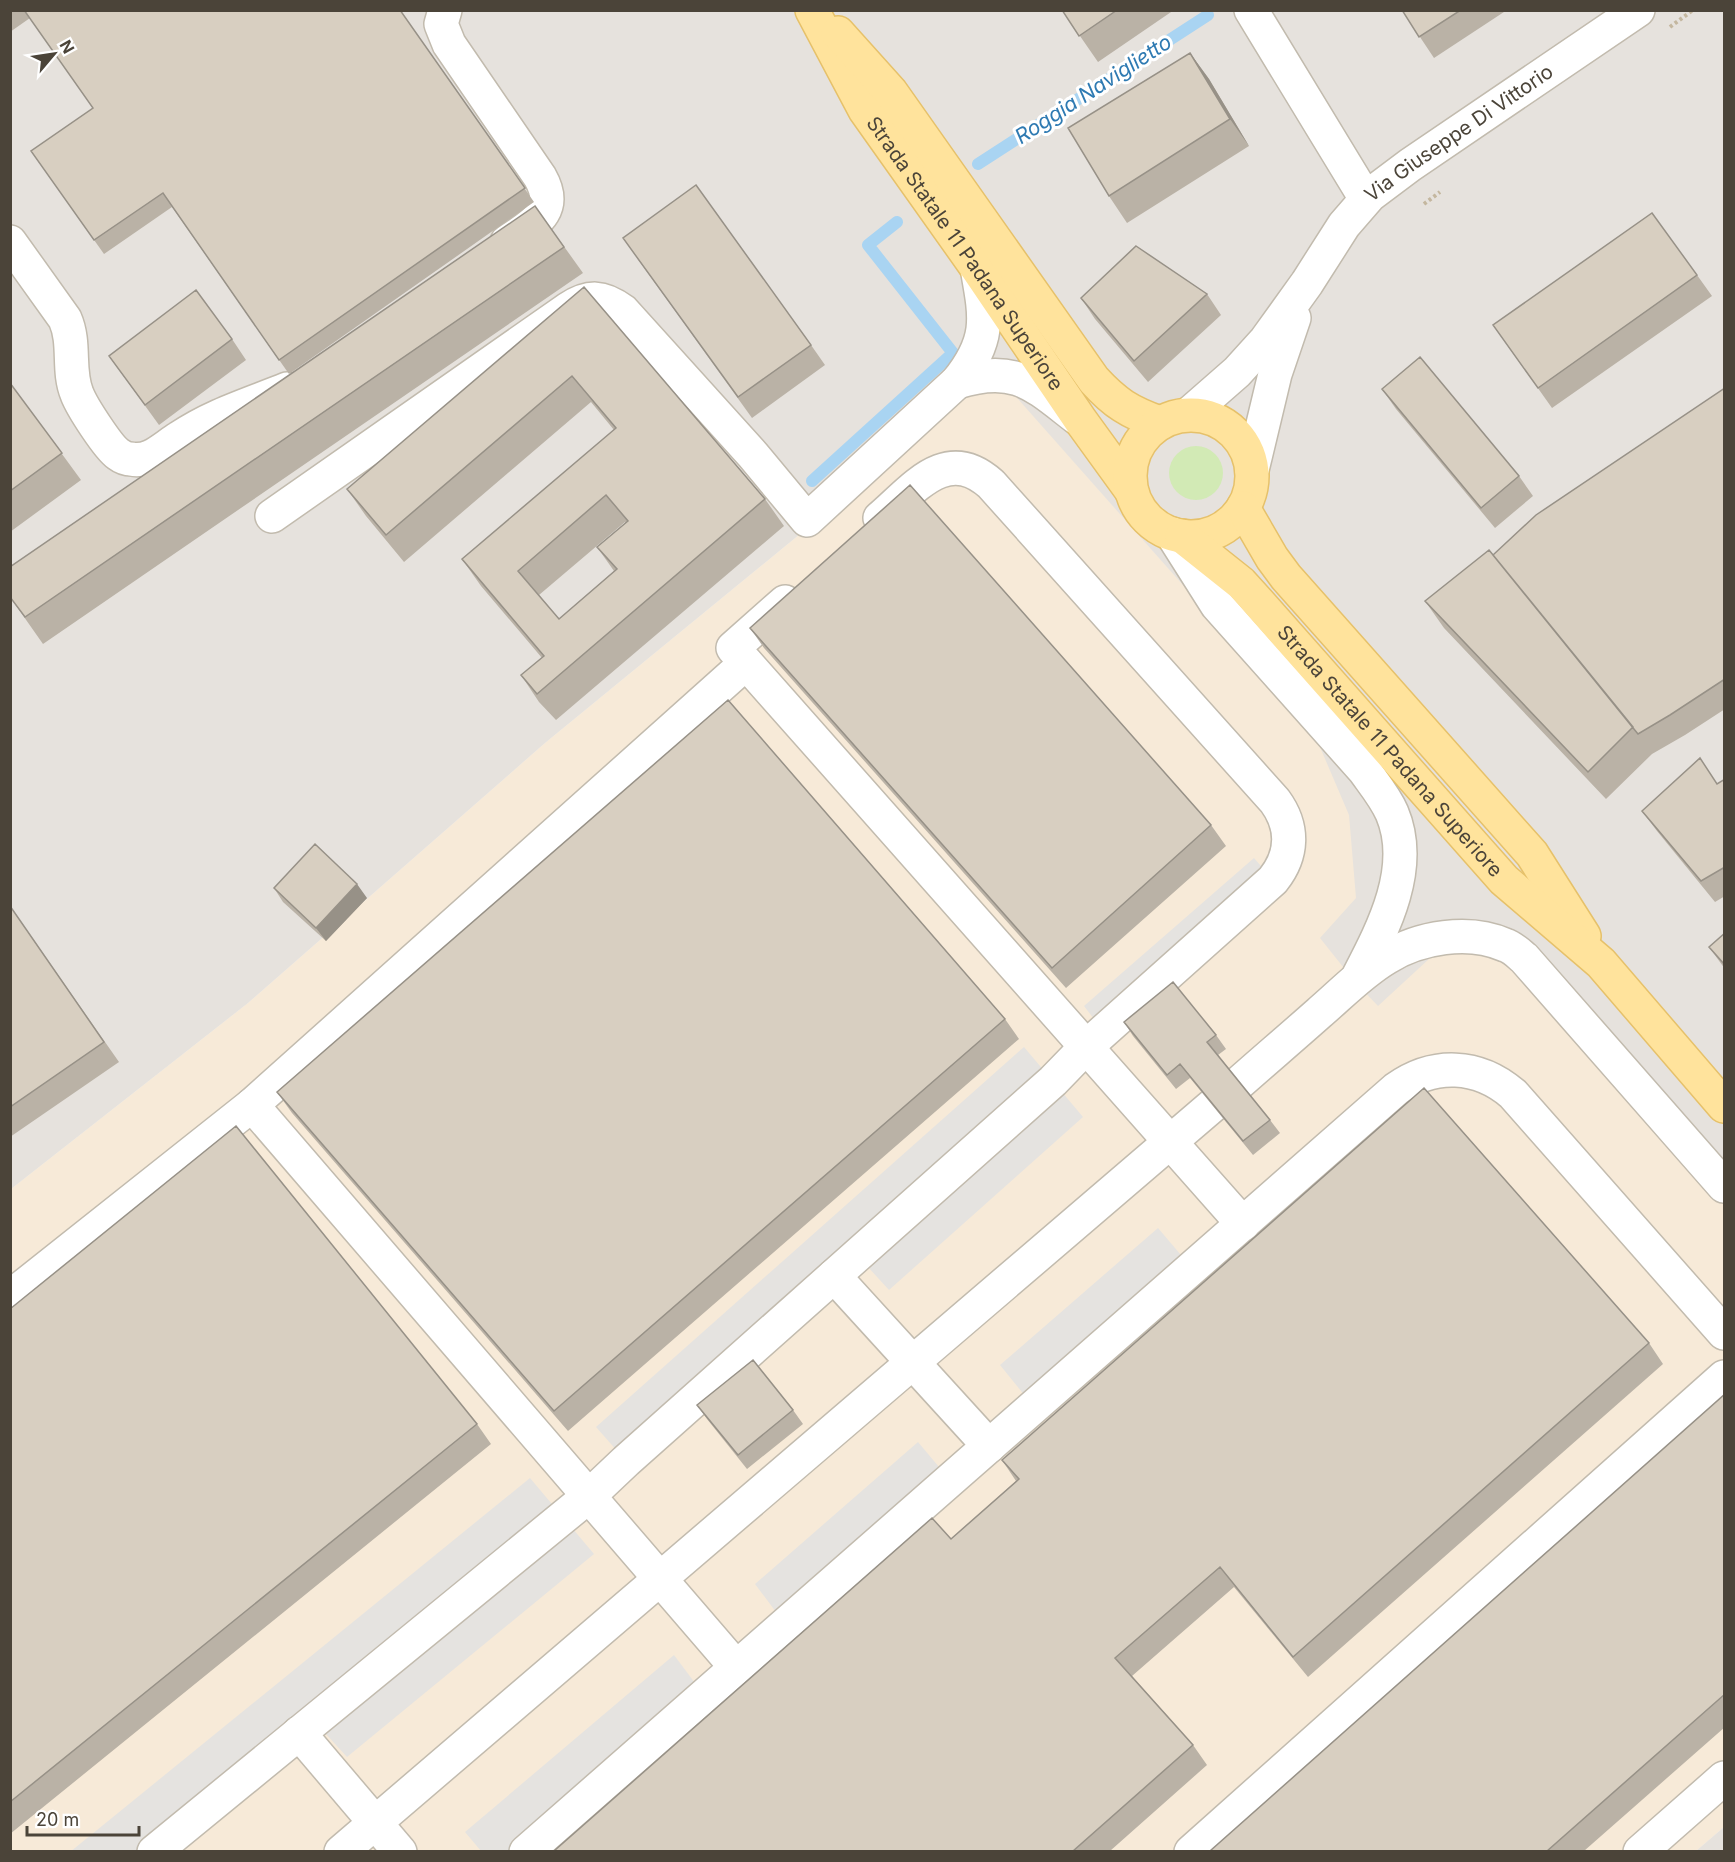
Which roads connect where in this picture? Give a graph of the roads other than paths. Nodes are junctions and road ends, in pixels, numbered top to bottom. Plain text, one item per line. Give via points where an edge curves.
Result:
1 (445, 10) edge
2 (812, 10) edge
3 (816, 10) edge
4 (1251, 10) edge
5 (1638, 10) edge
6 (1366, 199) junction
7 (10, 242) edge
8 (485, 257) edge
9 (976, 268) junction
10 (1307, 283) junction
11 (316, 373) edge
12 (957, 382) junction
13 (1174, 418) junction
14 (1081, 421) junction
15 (1252, 470) junction
16 (1131, 490) junction
17 (1243, 508) junction
18 (272, 516) dead end
19 (1177, 535) junction
20 (855, 541) edge
21 (811, 579) edge
22 (746, 663) junction
23 (1601, 963) junction
24 (1355, 982) junction
25 (1086, 1047) junction
26 (1239, 1083) edge
27 (252, 1105) junction
28 (1212, 1106) edge
29 (1725, 1106) edge
30 (1171, 1142) junction
31 (1725, 1186) edge
32 (1243, 1224) junction
33 (834, 1276) junction
34 (10, 1297) edge
35 (1725, 1333) edge
36 (913, 1362) junction
37 (1725, 1377) edge
38 (989, 1446) junction
39 (589, 1496) junction
40 (660, 1579) junction
41 (736, 1667) junction
42 (299, 1733) junction
43 (1725, 1778) edge
44 (375, 1822) junction
45 (154, 1851) edge
46 (341, 1851) edge
47 (400, 1851) edge
48 (526, 1851) edge
49 (1191, 1851) edge
50 (1641, 1851) edge

1 - 8 street via 441,24 444,36 540,177 549,201 534,223
2 - 9 main road, Strada Statale 11 Padana Superiore via 865,110
3 - 13 main road, Strada Statale 11 Padana Superiore via 891,92 1094,380 1136,415
4 - 6 street
5 - 6 street, Via Giuseppe Di Vittorio
6 - 10 street, Via Giuseppe Di Vittorio via 1344,225
7 - 11 street via 56,304 70,331 71,371 77,396 117,454 125,458 134,460 156,454 222,414
9 - 12 street via 984,306 984,330 980,347
9 - 14 main road, Strada Statale 11 Padana Superiore
10 - 13 street, Via Giuseppe Di Vittorio via 1266,340 1237,372
10 - 15 street, Via Giuseppe Di Vittorio via 1275,374
12 - 14 street via 997,374 1021,379
12 - 18 street via 807,520 623,311 612,302 589,298
13 - 15 main road, Strada Statale 11 Padana Superiore via 1216,420 1231,430 1243,444
13 - 16 main road via 1144,435 1129,471
14 - 16 main road, Strada Statale 11 Padana Superiore
15 - 17 main road via 1251,489
16 - 19 main road, Strada Statale 11 Padana Superiore via 1146,517 1162,530
17 - 19 main road via 1230,523 1212,534
17 - 23 main road, Strada Statale 11 Padana Superiore via 1286,577 1532,854
19 - 23 main road, Strada Statale 11 Padana Superiore via 1241,583 1504,880
19 - 24 street via 1217,604 1364,770 1392,814 1400,847 1393,900
20 - 25 street via 931,474 956,467 982,476 1275,801 1286,819 1288,852 1273,880
21 - 22 street via 733,648
22 - 25 street
22 - 27 street
23 - 29 main road, Strada Statale 11 Padana Superiore
24 - 26 street
24 - 31 street via 1387,957 1423,942 1471,937 1508,945 1524,958
25 - 30 street
25 - 33 street
27 - 34 street
27 - 39 street
28 - 30 street
30 - 32 street
30 - 36 street
32 - 35 street via 1401,1085 1430,1072 1468,1071 1492,1079 1513,1094
32 - 38 street
33 - 36 street
33 - 39 street
36 - 38 street
36 - 40 street
37 - 49 street
38 - 41 street
39 - 40 street
39 - 42 street
40 - 41 street
40 - 44 street
41 - 48 street
42 - 44 street
42 - 45 street
43 - 50 street
44 - 46 street
44 - 47 street

